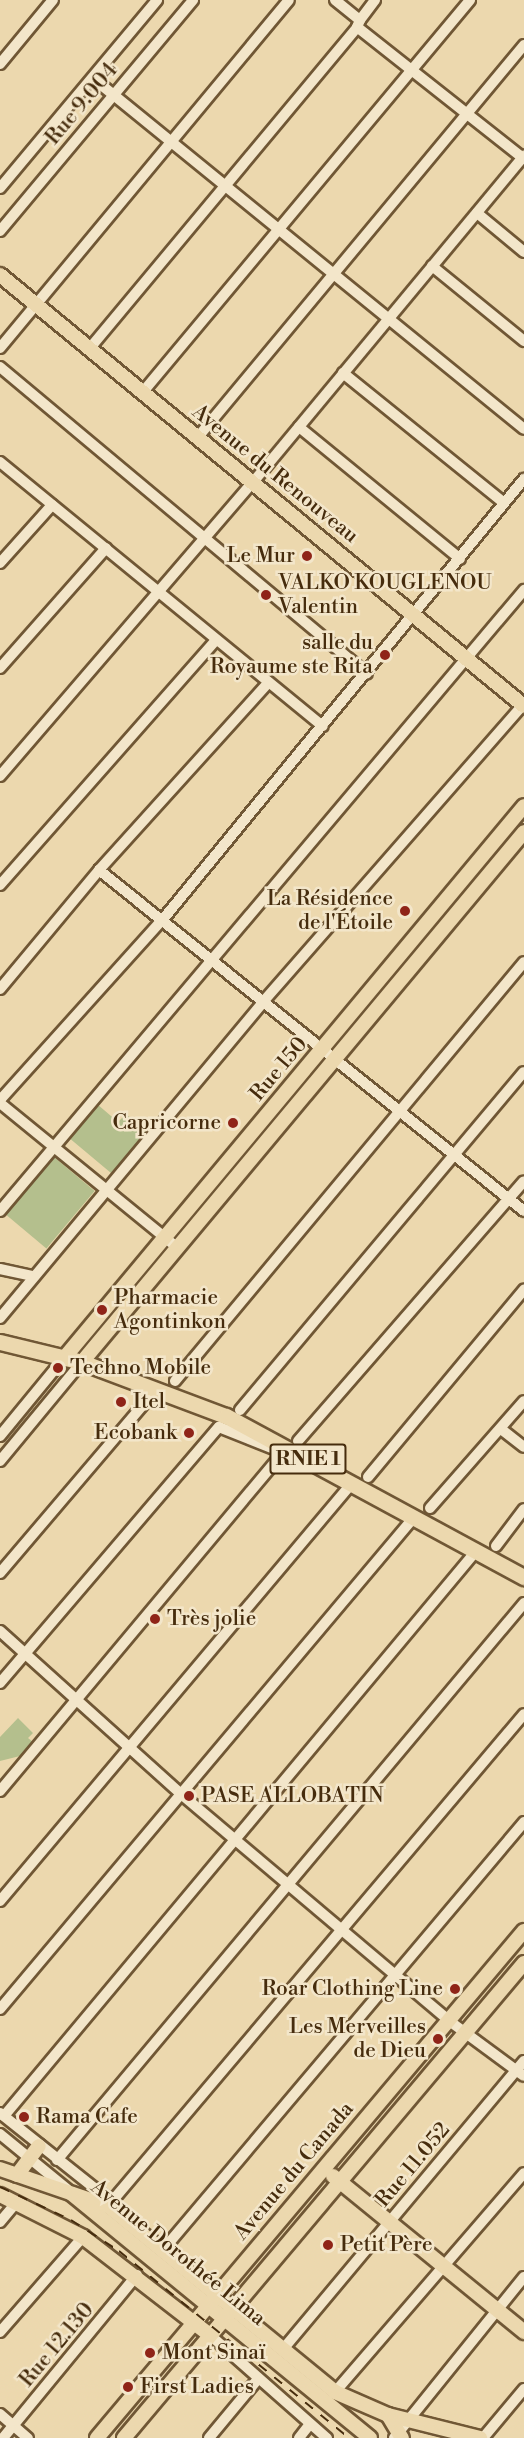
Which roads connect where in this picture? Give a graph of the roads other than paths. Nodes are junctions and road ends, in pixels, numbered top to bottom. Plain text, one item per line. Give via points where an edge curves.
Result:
1 (53, 0) edge
2 (157, 0) edge
3 (193, 0) edge
4 (288, 0) edge
5 (335, 0) edge
6 (375, 0) edge
7 (470, 0) edge
8 (358, 23) junction
9 (524, 45) edge
10 (0, 64) edge
11 (414, 70) junction
12 (94, 79) junction
13 (117, 93) junction
14 (469, 112) junction
15 (172, 142) junction
16 (524, 158) edge
17 (226, 185) junction
18 (0, 188) edge
19 (477, 213) junction
20 (279, 229) junction
21 (0, 231) edge
22 (524, 252) edge
23 (432, 266) junction
24 (0, 275) edge
25 (334, 275) junction
26 (37, 305) junction
27 (387, 318) junction
28 (524, 341) edge
29 (0, 348) edge
30 (90, 348) junction
31 (0, 368) edge
32 (343, 373) junction
33 (142, 393) junction
34 (300, 427) junction
35 (524, 429) edge
36 (198, 437) junction
37 (0, 462) edge
38 (524, 479) edge
39 (254, 481) junction
40 (504, 503) junction
41 (52, 505) junction
42 (204, 540) junction
43 (106, 548) junction
44 (460, 560) junction
45 (0, 562) edge
46 (524, 590) edge
47 (160, 592) junction
48 (414, 616) junction
49 (216, 640) junction
50 (466, 658) junction
51 (0, 668) edge
52 (367, 674) junction
53 (269, 682) junction
54 (524, 705) edge
55 (323, 726) junction
56 (0, 776) edge
57 (524, 806) edge
58 (524, 832) edge
59 (99, 870) junction
60 (0, 885) edge
61 (449, 893) junction
62 (463, 904) junction
63 (164, 918) junction
64 (209, 959) junction
65 (524, 962) edge
66 (0, 989) edge
67 (262, 1003) junction
68 (321, 1051) junction
69 (334, 1062) junction
70 (524, 1072) edge
71 (0, 1102) edge
72 (401, 1110) junction
73 (53, 1147) junction
74 (456, 1155) junction
75 (524, 1180) edge
76 (106, 1190) junction
77 (511, 1198) junction
78 (524, 1210) edge
79 (0, 1211) edge
80 (165, 1238) junction
81 (178, 1248) junction
82 (0, 1269) edge
83 (34, 1276) junction
84 (524, 1290) edge
85 (0, 1318) edge
86 (0, 1342) edge
87 (64, 1358) junction
88 (82, 1362) junction
89 (175, 1381) dead end
90 (148, 1399) dead end
91 (524, 1401) edge
92 (240, 1410) dead end
93 (501, 1429) junction
94 (1, 1432) edge
95 (298, 1441) dead end
96 (524, 1447) edge
97 (283, 1453) junction
98 (0, 1461) edge
99 (368, 1477) dead end
100 (347, 1489) junction
101 (430, 1508) dead end
102 (524, 1509) edge
103 (410, 1522) junction
104 (496, 1546) dead end
105 (471, 1557) junction
106 (0, 1573) edge
107 (524, 1576) edge
108 (524, 1584) edge
109 (524, 1603) edge
110 (0, 1631) edge
111 (26, 1653) junction
112 (0, 1683) edge
113 (78, 1698) junction
114 (524, 1714) edge
115 (129, 1746) junction
116 (0, 1791) edge
117 (181, 1794) junction
118 (524, 1822) edge
119 (235, 1839) junction
120 (288, 1884) junction
121 (0, 1900) edge
122 (341, 1929) junction
123 (524, 1931) edge
124 (524, 1963) edge
125 (395, 1974) junction
126 (0, 2009) edge
127 (448, 2020) junction
128 (465, 2034) junction
129 (522, 2069) edge
130 (2, 2115) edge
131 (0, 2134) edge
132 (39, 2146) junction
133 (27, 2157) junction
134 (57, 2160) junction
135 (0, 2169) edge
136 (325, 2169) junction
137 (524, 2173) edge
138 (17, 2175) junction
139 (339, 2181) junction
140 (70, 2192) junction
141 (0, 2195) edge
142 (16, 2203) junction
143 (110, 2204) junction
144 (0, 2222) edge
145 (390, 2223) junction
146 (83, 2237) junction
147 (163, 2250) junction
148 (445, 2267) junction
149 (137, 2275) junction
150 (524, 2277) edge
151 (211, 2300) junction
152 (496, 2310) junction
153 (229, 2314) junction
154 (194, 2321) junction
155 (0, 2332) edge
156 (524, 2332) edge
157 (210, 2335) junction
158 (284, 2348) junction
159 (258, 2379) junction
160 (524, 2389) edge
161 (335, 2392) junction
162 (374, 2409) junction
163 (0, 2414) edge
164 (388, 2415) junction
165 (412, 2419) junction
166 (310, 2424) junction
167 (14, 2425) junction
168 (365, 2433) edge
169 (399, 2436) edge
170 (3, 2438) edge
171 (28, 2438) edge
172 (97, 2438) edge
173 (124, 2438) edge
174 (209, 2438) edge
175 (298, 2438) edge
176 (327, 2438) edge
177 (482, 2438) edge

1 - 10 street
2 - 12 street, Rue 9.004
3 - 13 street, Rue 9.004
4 - 15 street
5 - 8 street
6 - 8 street
7 - 11 street
8 - 11 street
8 - 17 street
9 - 14 street
11 - 14 street
11 - 20 street
12 - 13 street
12 - 18 street, Rue 9.004
13 - 15 street
13 - 21 street, Rue 9.004
14 - 16 street
14 - 25 street
15 - 17 street
15 - 26 street
16 - 19 street
17 - 20 street
17 - 30 street
19 - 22 street
19 - 23 street
20 - 25 street
20 - 33 street
23 - 27 street
23 - 28 street
24 - 26 main road, Avenue du Renouveau
25 - 27 street
25 - 36 street
26 - 29 street
26 - 30 main road, Avenue du Renouveau
27 - 32 street
27 - 35 street
30 - 33 main road, Avenue du Renouveau
31 - 42 street
32 - 34 street
32 - 40 street
33 - 36 main road, Avenue du Renouveau
34 - 39 street
34 - 44 street
36 - 39 main road, Avenue du Renouveau
37 - 41 street
38 - 40 street
39 - 42 street
39 - 48 main road, Avenue du Renouveau
40 - 44 street
41 - 43 street
41 - 45 street
42 - 47 street
42 - 52 street
43 - 47 street
43 - 51 street
44 - 48 street
46 - 50 street
47 - 49 street
47 - 56 street
48 - 50 main road, Avenue du Renouveau
48 - 52 street
49 - 53 street
49 - 60 street
50 - 54 main road, Avenue du Renouveau
50 - 64 street
52 - 55 street
53 - 55 street
53 - 59 street
54 - 67 street
55 - 63 street
57 - 61 main road, Rue 150
58 - 62 main road, Rue 150
59 - 63 street
59 - 66 street
61 - 62 main road
61 - 68 main road, Rue 150
62 - 69 main road, Rue 150
63 - 64 street
63 - 71 street
64 - 67 street
64 - 73 street
65 - 72 street
67 - 68 street
67 - 76 street
68 - 69 street
68 - 80 main road, Rue 150
69 - 72 street
69 - 81 main road, Rue 150
70 - 74 street
71 - 73 street
72 - 74 street
72 - 89 street
73 - 76 street
73 - 79 street
74 - 77 street
74 - 92 street
75 - 77 street
76 - 80 street
76 - 83 street
77 - 78 street
77 - 95 street
80 - 81 street
80 - 87 main road, Rue 150
81 - 88 main road, Rue 150
82 - 83 street
83 - 85 street
84 - 99 street
86 - 87 highway, RNIE 1
87 - 88 highway, RNIE 1
87 - 94 street
88 - 98 street
88 - 107 highway, RNIE 1 via 226,1416
90 - 106 street
91 - 93 street
93 - 96 street
93 - 101 street
97 - 100 street
97 - 111 street via 219,1426
97 - 113 street
100 - 103 street
100 - 115 street
102 - 104 street
103 - 105 street
103 - 117 street
105 - 108 street
105 - 119 street
109 - 120 street
110 - 111 street
111 - 112 street
111 - 113 street
113 - 115 street
113 - 116 street
114 - 122 street
115 - 117 street
115 - 121 street
117 - 119 street
117 - 126 street
118 - 125 street
119 - 120 street
119 - 130 street
120 - 122 street
120 - 134 street
122 - 125 street
122 - 143 street
123 - 127 main road, Avenue du Canada
124 - 128 main road, Avenue du Canada
125 - 127 street
125 - 147 street
127 - 128 street
127 - 136 main road, Avenue du Canada
128 - 129 street
128 - 139 main road, Avenue du Canada
129 - 145 street, Rue 11.052
130 - 132 street
131 - 133 street
132 - 133 main road
132 - 134 street
133 - 138 main road
133 - 140 street
134 - 143 street
135 - 138 main road
136 - 139 main road
136 - 151 main road, Avenue du Canada
137 - 148 street
138 - 140 main road
139 - 145 main road
139 - 153 main road, Avenue du Canada
140 - 143 main road
140 - 151 main road, Avenue Dorothée Lima
141 - 142 main road
142 - 144 street
142 - 146 main road
143 - 147 main road
145 - 148 main road
145 - 158 street, Rue 11.052
146 - 149 main road
146 - 155 street
147 - 151 main road
148 - 152 main road
148 - 161 street
149 - 154 main road
149 - 167 street, Rue 12.130
150 - 152 street
151 - 153 main road
151 - 154 main road, Avenue du Canada
152 - 156 main road
152 - 165 street
153 - 157 main road, Avenue du Canada
153 - 158 main road, Avenue Dorothée Lima
153 - 168 main road, Avenue Dorothée Lima
154 - 157 main road
154 - 172 main road, Avenue du Canada
157 - 159 street
157 - 173 main road, Avenue du Canada
158 - 161 main road, Avenue Dorothée Lima
159 - 166 street
159 - 174 street
160 - 177 street
161 - 162 main road, Avenue Dorothée Lima
162 - 164 main road, Avenue Dorothée Lima
162 - 168 main road
163 - 167 street
164 - 165 main road, Avenue Dorothée Lima
164 - 169 main road
165 - 169 street
165 - 177 main road, Avenue Dorothée Lima
166 - 175 street
166 - 176 street
167 - 170 street, Rue 12.130
167 - 171 street

